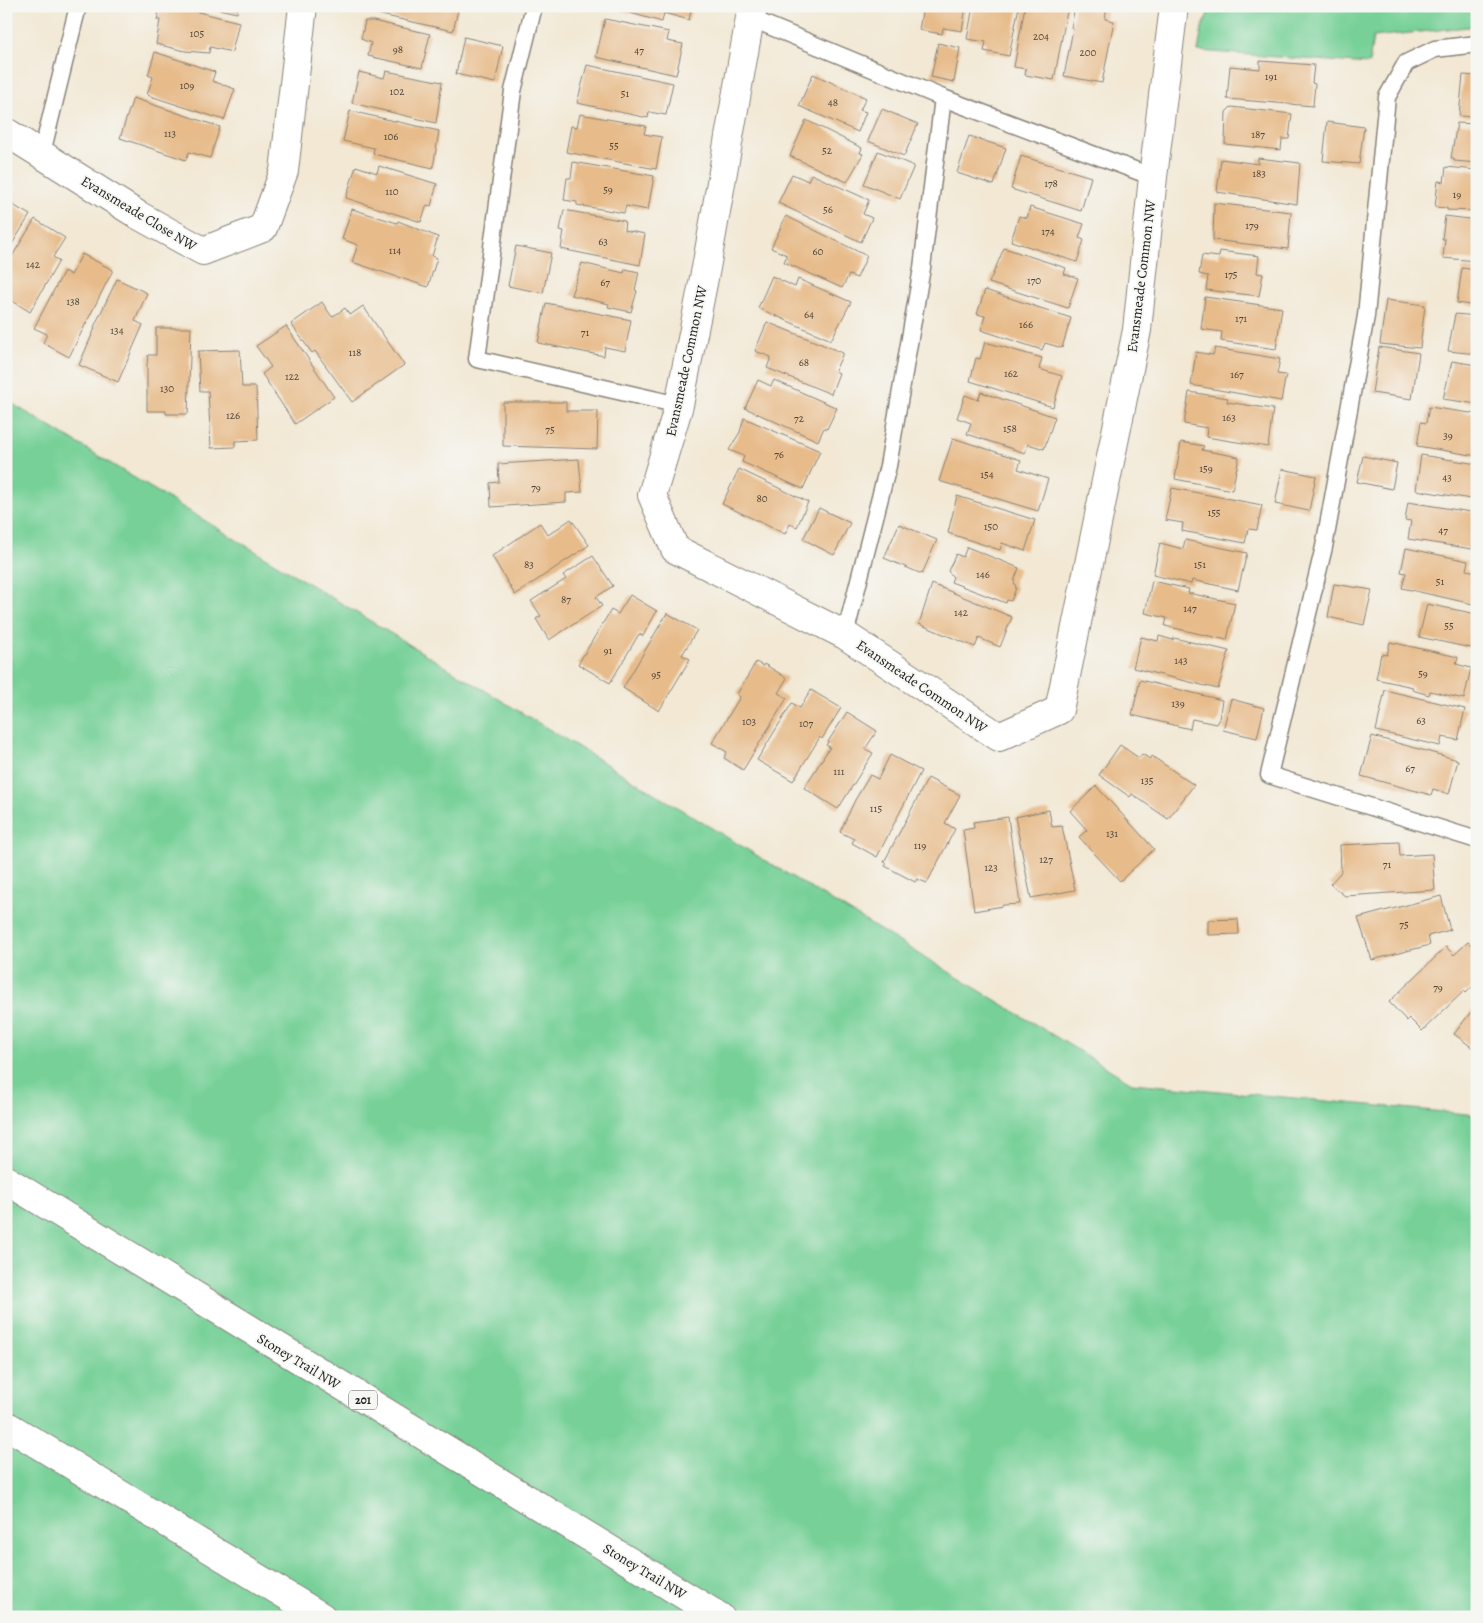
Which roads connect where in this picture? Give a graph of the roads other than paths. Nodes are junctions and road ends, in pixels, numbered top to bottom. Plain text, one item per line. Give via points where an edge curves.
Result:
1 (78, 6) edge
2 (303, 6) edge
3 (534, 6) edge
4 (1174, 6) edge
5 (752, 12) edge
6 (1477, 44) edge
7 (943, 98) junction
8 (6, 132) edge
9 (42, 153) junction
10 (1153, 177) junction
11 (679, 405) junction
12 (845, 635) junction
13 (1477, 840) edge
14 (6, 1180) edge
15 (6, 1425) edge
16 (322, 1617) edge
17 (720, 1617) edge

1 - 9 lane
2 - 9 main road, Evansmeade Close NW via 284,171 263,228 202,251 138,215
3 - 11 lane via 513,91 477,358
4 - 10 main road, Evansmeade Common NW
5 - 7 lane
5 - 11 main road, Evansmeade Common NW
6 - 13 lane via 1435,48 1406,62 1387,97 1366,316 1324,546 1269,775
7 - 10 lane
7 - 12 lane via 922,268 890,457
8 - 9 main road, Evansmeade Close NW
10 - 12 main road, Evansmeade Common NW via 1137,330 1059,710 999,737
11 - 12 main road, Evansmeade Common NW via 652,495 674,549
14 - 17 main road, Stoney Trail NW / 201
15 - 16 main road

